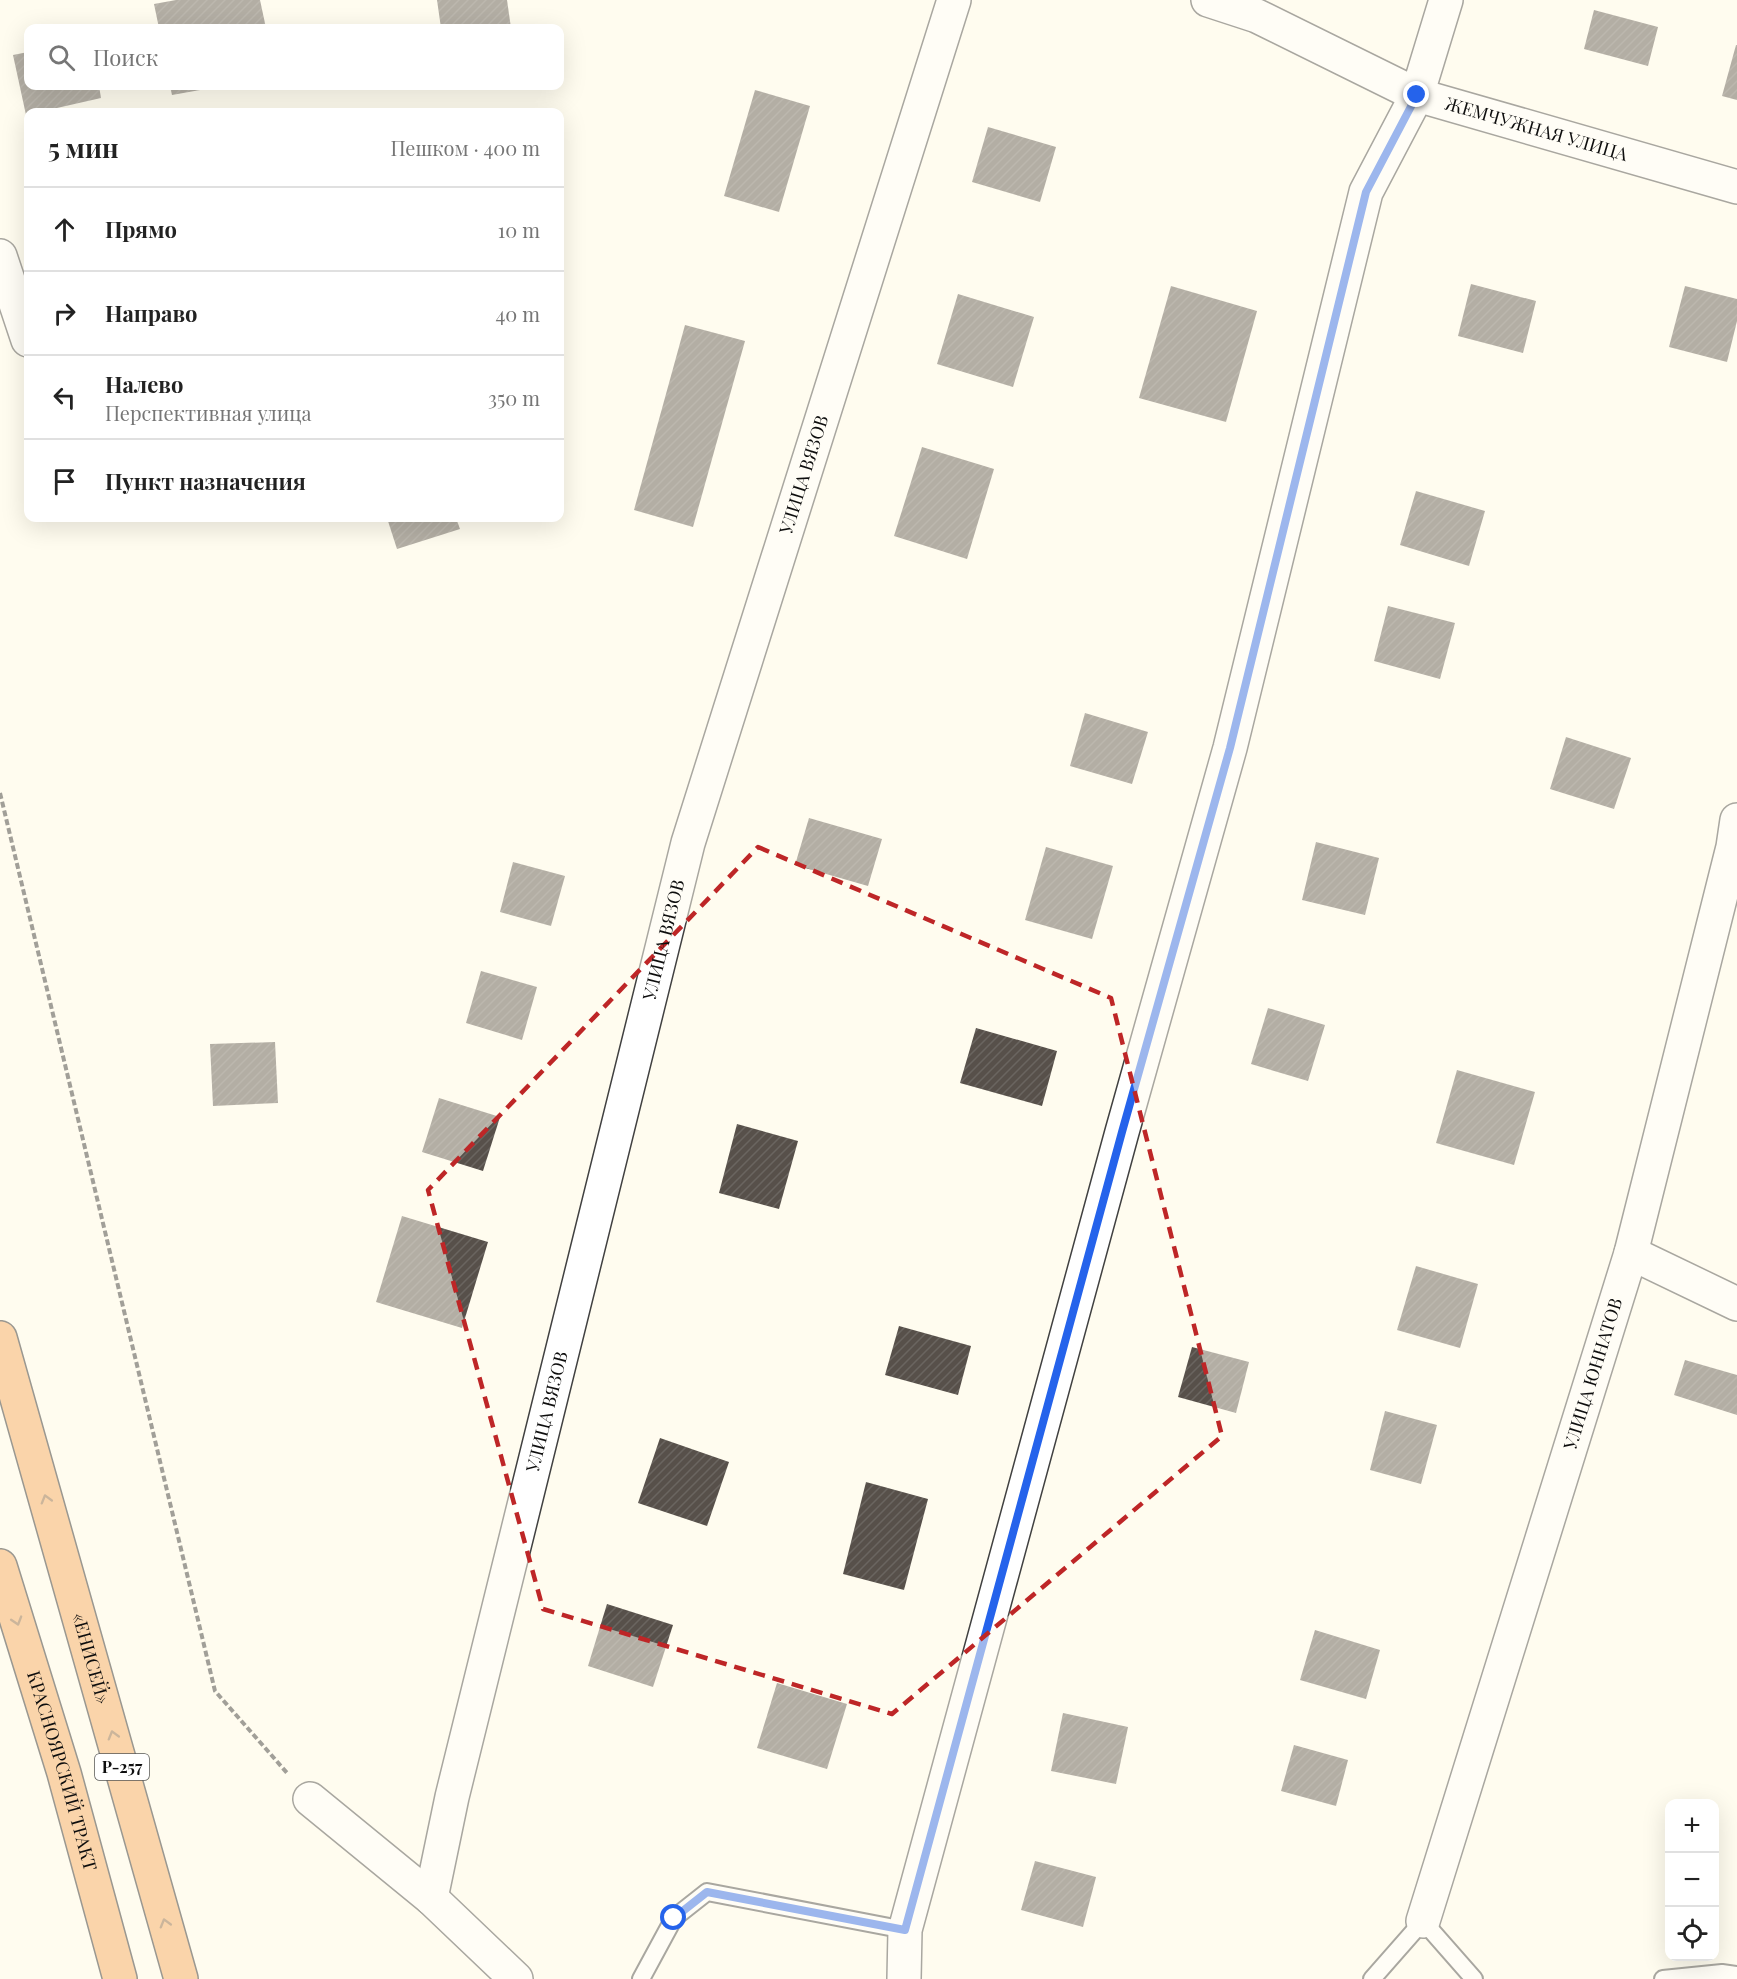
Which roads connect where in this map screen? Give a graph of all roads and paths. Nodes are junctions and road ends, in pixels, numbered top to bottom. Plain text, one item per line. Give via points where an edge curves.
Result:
1 (954, 0) edge
2 (1208, 0) edge
3 (1446, 0) edge
4 (1417, 95) junction
5 (1737, 187) edge
6 (0, 256) edge
7 (24, 328) edge
8 (0, 794) edge
9 (1737, 820) edge
10 (1631, 1253) junction
11 (1737, 1304) edge
12 (0, 1338) edge
13 (0, 1566) edge
14 (310, 1799) joint
15 (431, 1898) junction
16 (1423, 1921) junction
17 (106, 1930) junction
18 (905, 1930) junction
19 (1737, 1975) edge
20 (114, 1979) edge
21 (120, 1979) edge
22 (181, 1979) edge
23 (516, 1979) edge
24 (641, 1979) edge
25 (904, 1979) edge
26 (1372, 1979) edge
27 (1474, 1979) edge
28 (1663, 1979) edge

1 - 15 street, УЛИЦА ВЯЗОВ via 688,843 452,1797
2 - 4 street, ЖЕМЧУЖНАЯ УЛИЦА via 1257,16
3 - 4 street
4 - 5 street, ЖЕМЧУЖНАЯ УЛИЦА
4 - 18 street via 1366,192 1230,748
6 - 7 street
8 - 14 path via 215,1691
9 - 10 street, УЛИЦА ЮННАТОВ
10 - 11 street
10 - 16 street, УЛИЦА ЮННАТОВ
22 -> 12 highway, «ЕНИСЕЙ» / Р-257
13 -> 17 highway, КРАСНОЯРСКИЙ ТРАКТ
14 - 15 street
15 - 23 street
16 - 26 lane
16 - 27 lane
17 - 20 highway
17 - 21 highway, КРАСНОЯРСКИЙ ТРАКТ
18 - 24 lane via 707,1892 674,1918
18 - 25 street
19 - 28 lane

